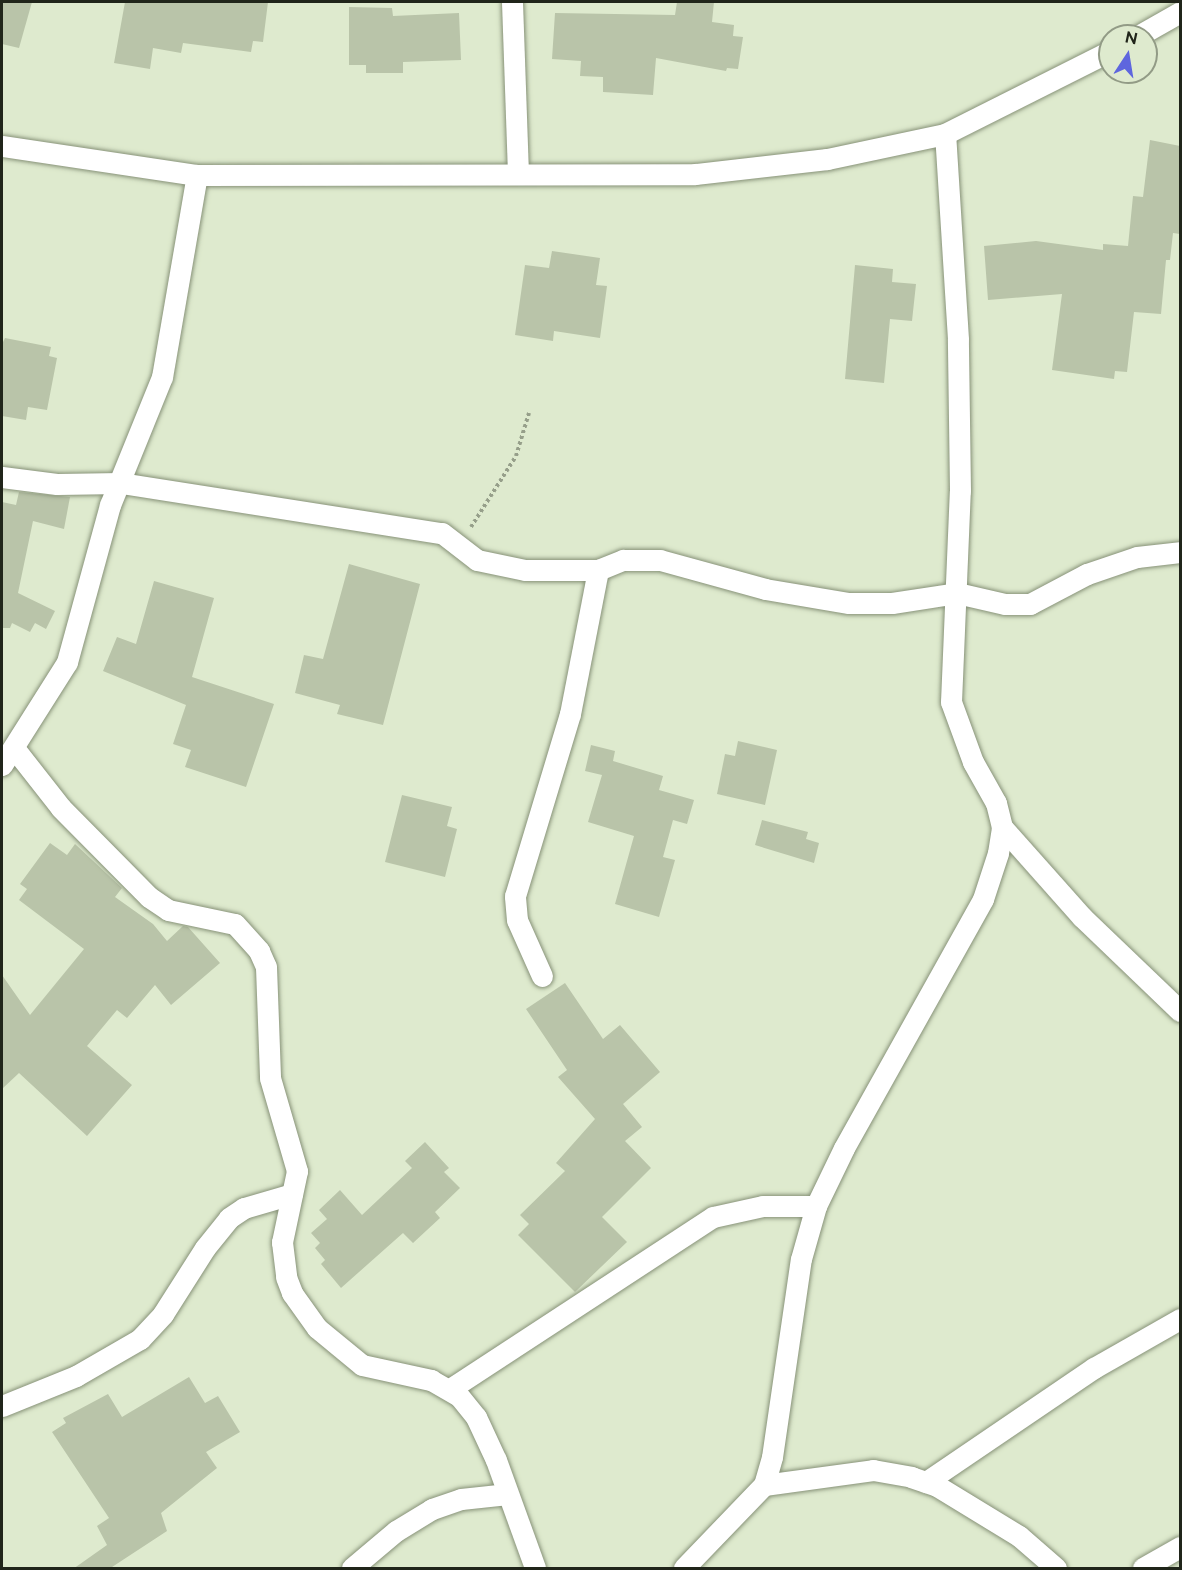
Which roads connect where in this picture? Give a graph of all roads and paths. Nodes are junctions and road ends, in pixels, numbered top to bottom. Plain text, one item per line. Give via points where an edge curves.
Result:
1 (512, 2) edge
2 (1180, 12) edge
3 (1158, 25) edge
4 (1098, 57) edge
5 (945, 134) junction
6 (2, 146) edge
7 (518, 173) junction
8 (197, 175) junction
9 (530, 413) dead end
10 (2, 477) edge
11 (121, 483) junction
12 (1180, 552) edge
13 (469, 555) junction
14 (598, 570) junction
15 (957, 593) junction
16 (14, 748) junction
17 (2, 765) edge
18 (1002, 827) junction
19 (542, 976) dead end
20 (1180, 1011) edge
21 (292, 1194) junction
22 (816, 1206) junction
23 (1180, 1319) edge
24 (450, 1389) junction
25 (2, 1406) edge
26 (926, 1482) junction
27 (764, 1485) junction
28 (508, 1494) junction
29 (1180, 1547) edge
30 (352, 1569) edge
31 (535, 1569) edge
32 (684, 1569) edge
33 (1056, 1569) edge
34 (1143, 1569) edge

1 - 7 street
2 - 3 street
4 - 5 street
5 - 7 street via 827,159 695,174
5 - 15 street via 958,339
6 - 8 street
7 - 8 street
8 - 11 street via 162,377
9 - 13 path via 516,456 471,525
10 - 11 street via 57,484
11 - 13 street via 442,533 458,542
11 - 16 street via 110,505 67,662
12 - 15 street via 1137,557 1087,574 1035,603 1005,604
13 - 14 street via 485,563 525,570
14 - 15 street via 623,560 660,560 765,589 849,603 892,603
14 - 19 street via 570,714 515,896 517,920
15 - 18 street via 951,702 973,762 996,803
16 - 17 street
16 - 21 street via 61,808 149,897 168,910 235,924 259,951 266,967 270,1078 296,1166
18 - 20 street via 1082,917
18 - 22 street via 982,898 849,1138
21 - 24 street via 283,1251 286,1277 304,1312 331,1341 362,1365 431,1380
21 - 25 street via 244,1208 229,1218 163,1314 140,1339 76,1376
22 - 24 street via 763,1206 713,1217
22 - 27 street via 801,1259 772,1457
23 - 26 street via 1094,1368
24 - 28 street via 476,1417
26 - 27 street via 873,1470
26 - 33 street via 1019,1536
27 - 32 street
28 - 30 street via 461,1499 432,1509 396,1531
28 - 31 street
29 - 34 street

